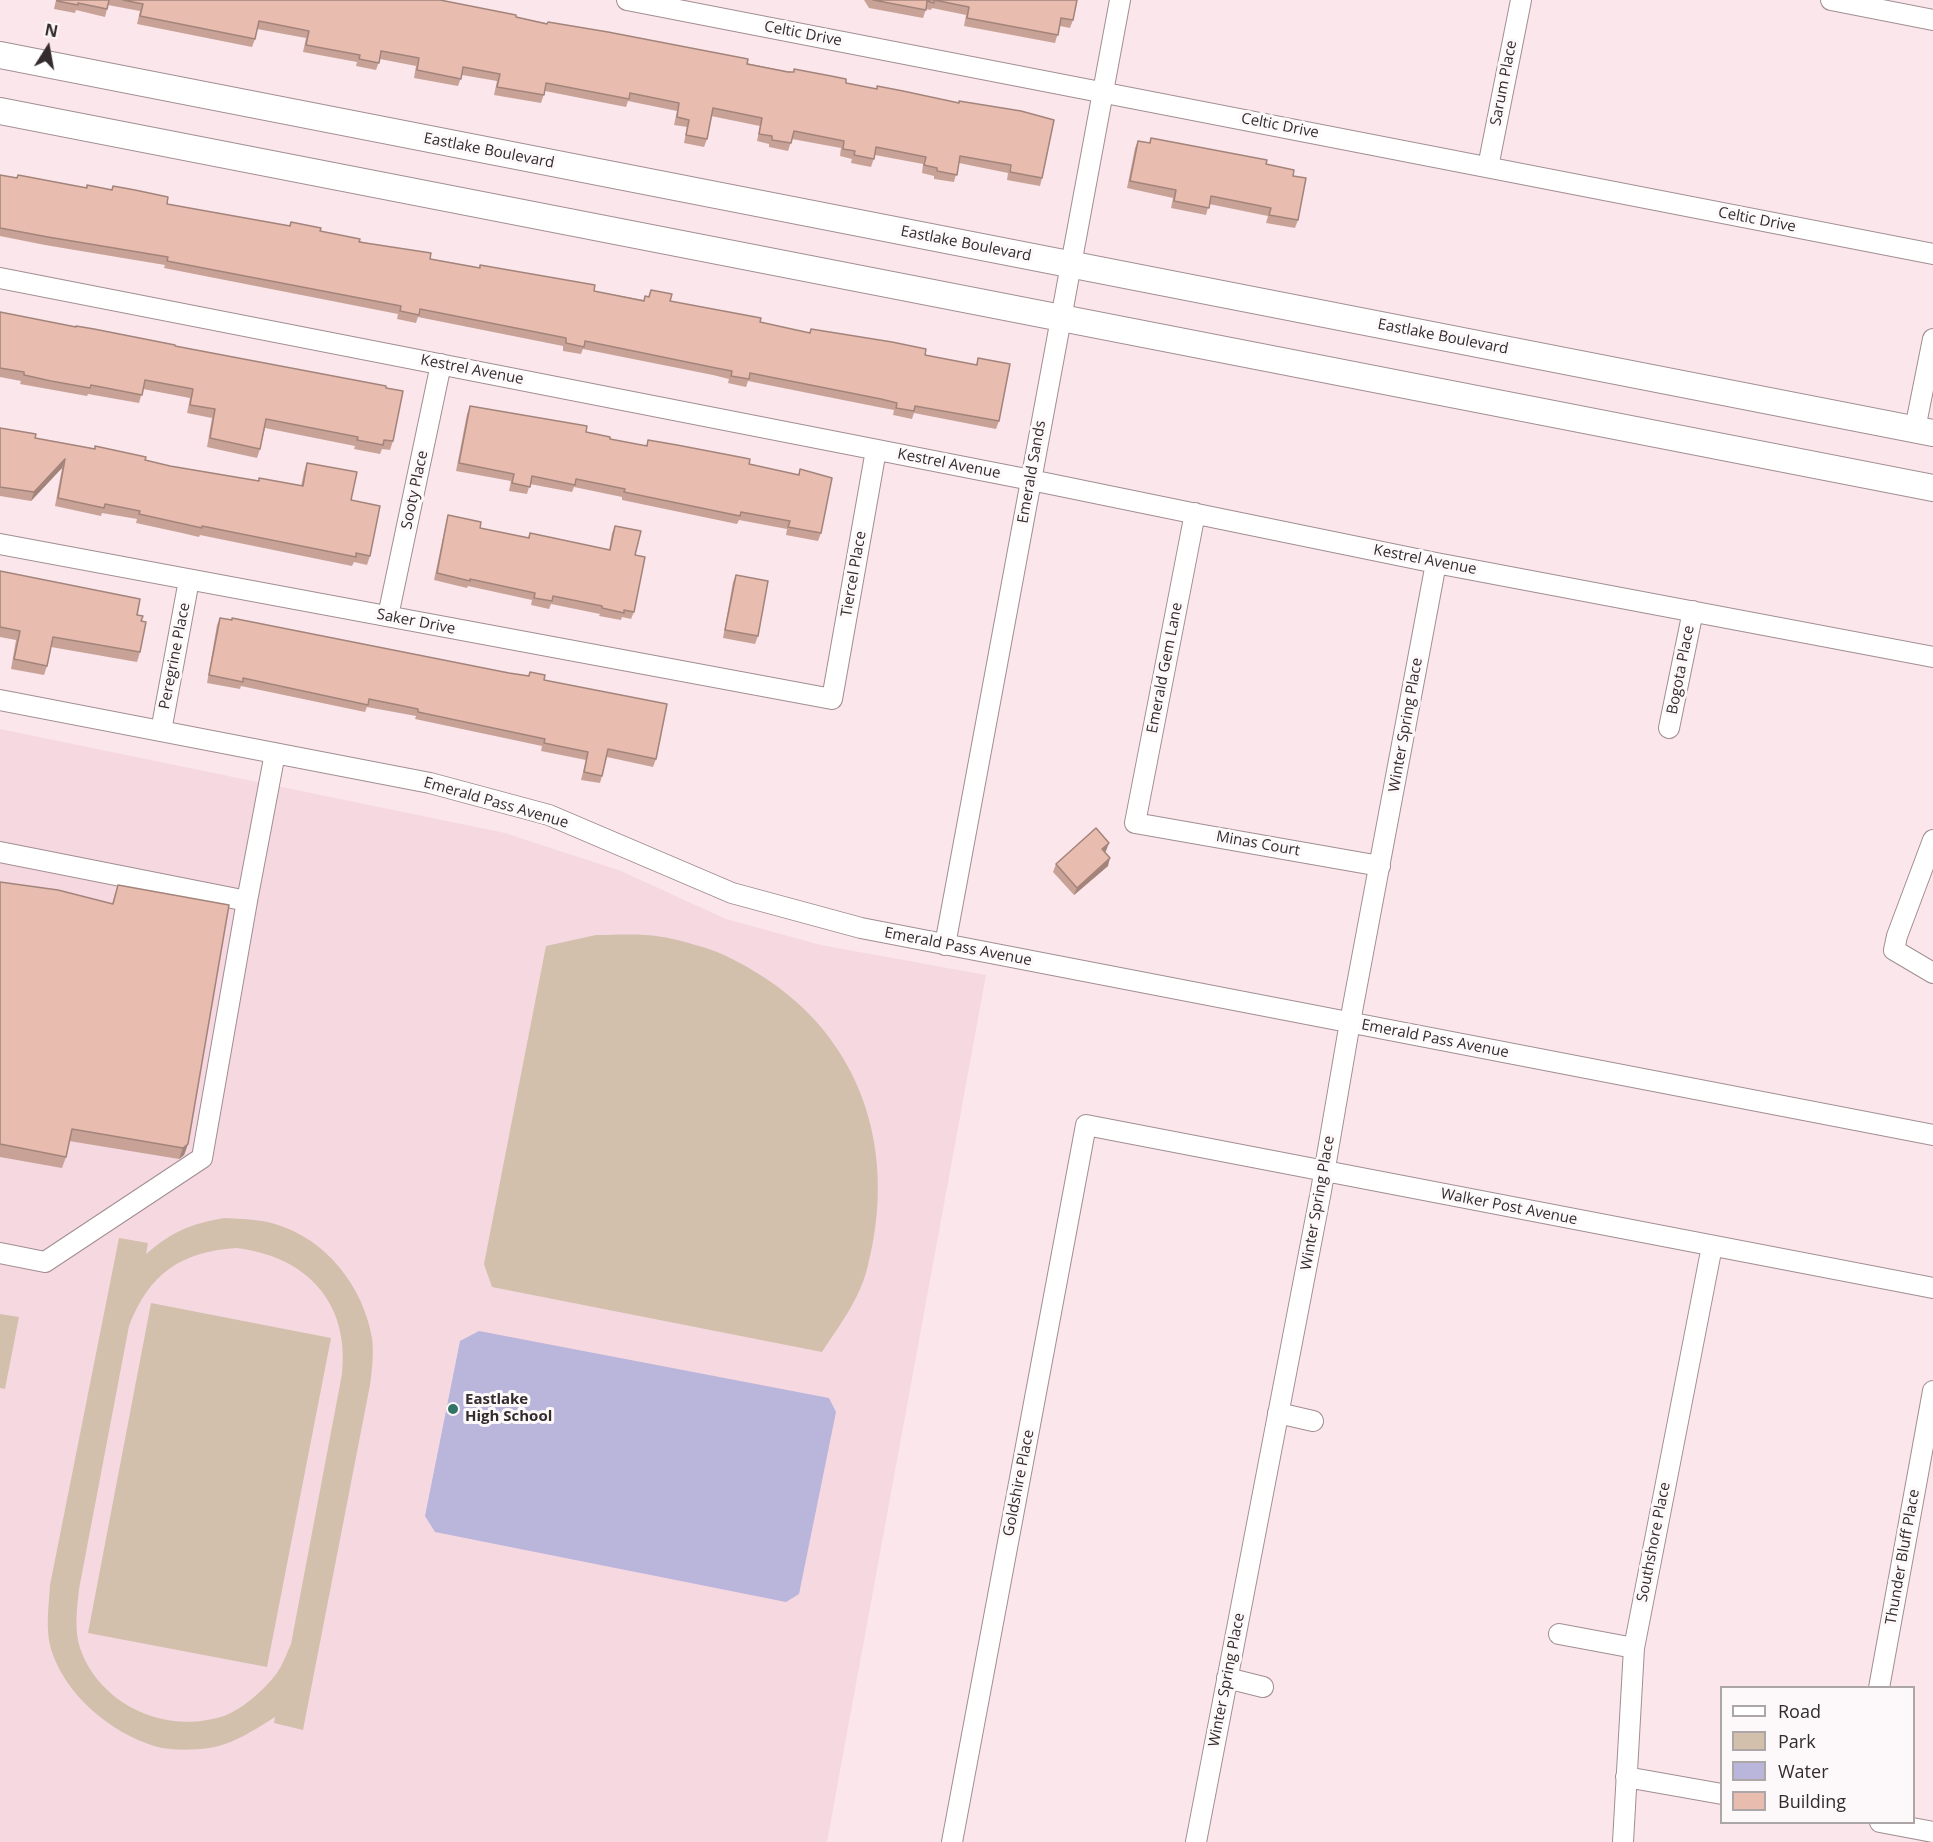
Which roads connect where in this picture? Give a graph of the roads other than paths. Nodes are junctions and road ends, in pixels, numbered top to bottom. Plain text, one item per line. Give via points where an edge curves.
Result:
1 (627, 0) edge
2 (1120, 0) edge
3 (1521, 0) edge
4 (1831, 0) edge
5 (1933, 20) edge
6 (0, 55) edge
7 (1103, 92) junction
8 (0, 111) edge
9 (1488, 167) junction
10 (1933, 254) edge
11 (1070, 264) junction
12 (0, 278) edge
13 (1060, 319) junction
14 (1933, 339) edge
15 (441, 364) junction
16 (1924, 431) edge
17 (876, 450) junction
18 (1031, 480) junction
19 (1933, 488) edge
20 (1195, 513) junction
21 (0, 544) edge
22 (1436, 563) junction
23 (189, 580) junction
24 (1693, 611) junction
25 (388, 616) junction
26 (1933, 657) edge
27 (832, 699) joint
28 (0, 700) edge
29 (1669, 728) dead end
30 (161, 731) junction
31 (275, 753) junction
32 (1135, 823) joint
33 (1933, 840) edge
34 (0, 852) edge
35 (1380, 866) junction
36 (247, 901) junction
37 (945, 945) junction
38 (1933, 973) edge
39 (1350, 1022) junction
40 (1086, 1125) joint
41 (1933, 1135) edge
42 (1324, 1171) junction
43 (1712, 1246) junction
44 (0, 1253) edge
45 (1933, 1288) edge
46 (1933, 1391) edge
47 (1278, 1413) junction
48 (1313, 1421) dead end
49 (1559, 1634) dead end
50 (1634, 1648) junction
51 (1227, 1678) junction
52 (1879, 1686) edge
53 (1263, 1687) dead end
54 (1626, 1777) junction
55 (1720, 1794) edge
56 (1891, 1824) edge
57 (1933, 1832) edge
58 (952, 1842) edge
59 (1196, 1842) edge
60 (1623, 1842) edge

1 - 7 street, Celtic Drive
2 - 7 street, Emerald Sands
3 - 9 street, Sarum Place
4 - 5 street
6 - 11 main road, Eastlake Boulevard
7 - 9 street, Celtic Drive
7 - 11 street, Emerald Sands
8 - 13 main road
9 - 10 street, Celtic Drive
11 - 13 street, Emerald Sands
11 - 16 main road, Eastlake Boulevard
12 - 15 street, Kestrel Avenue
13 - 18 street, Emerald Sands
13 - 19 main road
14 - 16 street
15 - 17 street, Kestrel Avenue
15 - 25 street, Sooty Place
17 - 18 street, Kestrel Avenue
17 - 27 street, Tiercel Place
18 - 20 street, Kestrel Avenue
18 - 37 street, Emerald Sands
20 - 22 street, Kestrel Avenue
20 - 32 street, Emerald Gem Lane
21 - 23 street, Saker Drive
22 - 24 street, Kestrel Avenue
22 - 35 street, Winter Spring Place
23 - 25 street, Saker Drive
23 - 30 street, Peregrine Place
24 - 26 street, Kestrel Avenue
24 - 29 street, Bogota Place
25 - 27 street, Saker Drive
28 - 30 street, Emerald Pass Avenue
30 - 31 street, Emerald Pass Avenue
31 - 36 street
31 - 37 street, Emerald Pass Avenue via 430,783 549,815 732,893 861,928
32 - 35 street, Minas Court
33 - 38 street via 1894,950
34 - 36 street
35 - 39 street, Winter Spring Place
36 - 44 street via 202,1158 45,1262
37 - 39 street, Emerald Pass Avenue
39 - 41 street, Emerald Pass Avenue
39 - 42 street, Winter Spring Place
40 - 42 street, Walker Post Avenue
40 - 58 street, Goldshire Place
42 - 43 street, Walker Post Avenue
42 - 47 street, Winter Spring Place
43 - 45 street, Walker Post Avenue
43 - 50 street, Southshore Place
46 - 52 street, Thunder Bluff Place
47 - 48 street
47 - 51 street, Winter Spring Place
49 - 50 street
50 - 54 street, Southshore Place
51 - 53 street
51 - 59 street, Winter Spring Place
54 - 55 street
54 - 60 street, Southshore Place
56 - 57 street

